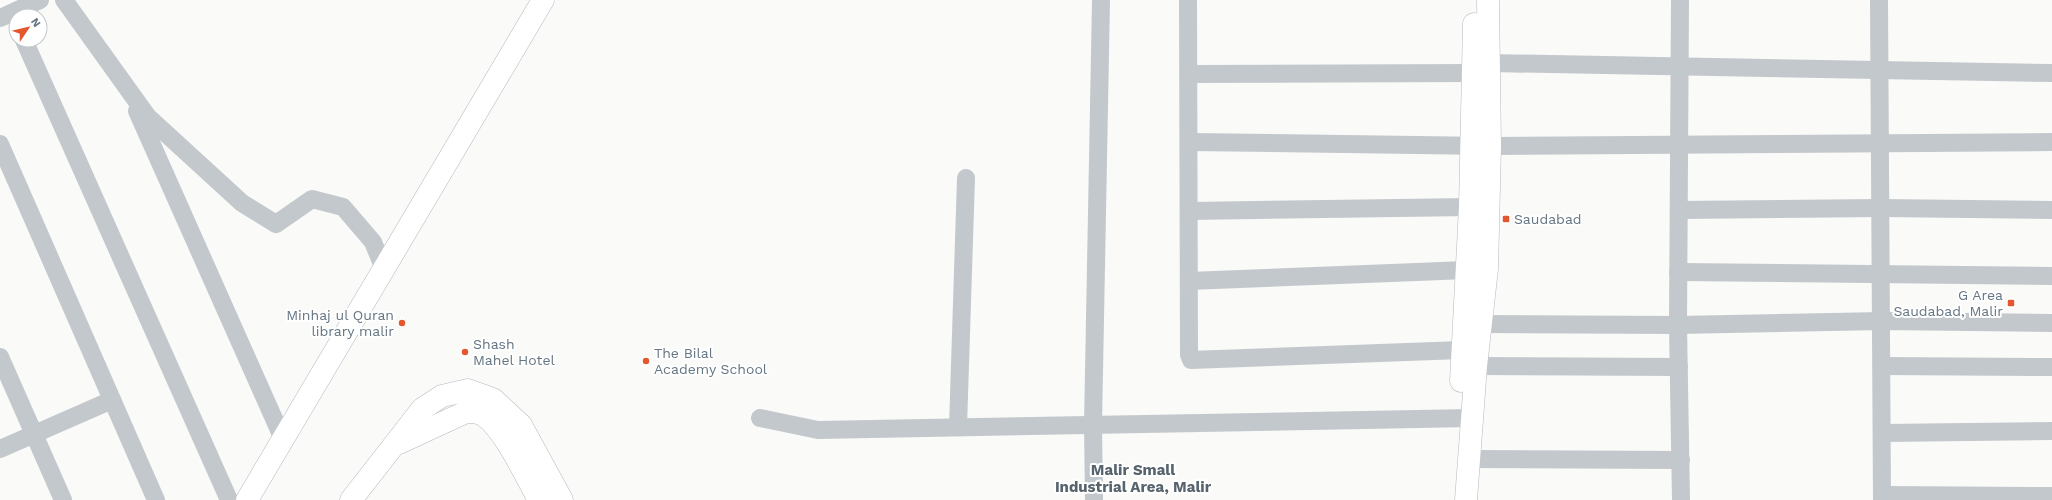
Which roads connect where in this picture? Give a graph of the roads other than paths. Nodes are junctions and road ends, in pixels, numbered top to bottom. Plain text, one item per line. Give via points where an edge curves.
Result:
1 (40, 0) edge
2 (64, 0) edge
3 (543, 0) edge
4 (1101, 0) edge
5 (1188, 0) edge
6 (1475, 0) edge
7 (1488, 0) edge
8 (1680, 0) edge
9 (1879, 0) edge
10 (26, 8) edge
11 (28, 48) edge
12 (1680, 65) junction
13 (1481, 68) junction
14 (1880, 70) junction
15 (2052, 73) edge
16 (1190, 74) junction
17 (126, 87) junction
18 (1190, 142) junction
19 (1881, 142) junction
20 (2052, 142) edge
21 (0, 144) edge
22 (1679, 144) junction
23 (1481, 146) junction
24 (966, 178) dead end
25 (1470, 207) junction
26 (1881, 208) junction
27 (1679, 210) junction
28 (2052, 210) edge
29 (1189, 211) junction
30 (384, 269) junction
31 (1467, 270) junction
32 (1678, 272) junction
33 (1882, 274) junction
34 (2052, 276) edge
35 (1189, 281) junction
36 (1882, 321) junction
37 (2052, 323) edge
38 (1481, 324) junction
39 (1678, 325) junction
40 (0, 357) edge
41 (1469, 358) junction
42 (1882, 366) junction
43 (1679, 367) junction
44 (2052, 367) edge
45 (112, 400) junction
46 (760, 418) dead end
47 (1465, 418) junction
48 (1093, 425) junction
49 (958, 427) junction
50 (2052, 431) edge
51 (1882, 433) junction
52 (34, 434) junction
53 (283, 439) junction
54 (394, 446) junction
55 (0, 449) edge
56 (1469, 459) junction
57 (1681, 460) junction
58 (2052, 496) edge
59 (1882, 498) edge
60 (63, 500) edge
61 (156, 500) edge
62 (229, 500) edge
63 (247, 500) edge
64 (351, 500) edge
65 (539, 500) edge
66 (562, 500) edge
67 (1094, 500) edge
68 (1454, 500) edge
69 (1466, 500) edge
70 (1680, 500) edge

1 - 10 street
2 - 17 street
3 - 30 street
4 - 48 street
5 - 16 street
6 - 13 street
7 - 13 street
8 - 12 street
9 - 14 street
11 - 62 street
12 - 13 street
12 - 14 street
12 - 22 street
13 - 16 street
13 - 23 street
14 - 15 street
14 - 19 street
16 - 18 street
17 - 30 street via 148,117 242,204 276,224 312,199 343,207 373,242
17 - 53 street
18 - 23 street
18 - 29 street
19 - 20 street
19 - 22 street
19 - 26 street
21 - 45 street
22 - 23 street
22 - 27 street
23 - 25 street
23 - 38 street via 1487,269
24 - 49 street
25 - 29 street
25 - 31 street
26 - 27 street
26 - 28 street
26 - 33 street
27 - 32 street
29 - 35 street
30 - 53 street
31 - 35 street
31 - 41 street
32 - 33 street
32 - 39 street
33 - 34 street
33 - 36 street
35 - 41 street via 1191,360
36 - 37 street
36 - 39 street
36 - 42 street
38 - 39 street
38 - 41 street
39 - 43 street
40 - 52 street
41 - 43 street
41 - 47 street
42 - 44 street
42 - 51 street
43 - 57 street
45 - 52 street
45 - 61 street
46 - 49 street via 818,430
47 - 48 street
47 - 56 street
47 - 68 street
48 - 49 street
48 - 67 street
50 - 51 street
51 - 59 street
52 - 55 street
52 - 60 street
53 - 63 street
54 - 64 street
54 - 65 street via 466,412 477,412 485,416 500,431
54 - 66 street via 422,410 442,396 468,390 492,399 521,425
56 - 57 street
56 - 69 street
57 - 70 street
58 - 59 street

